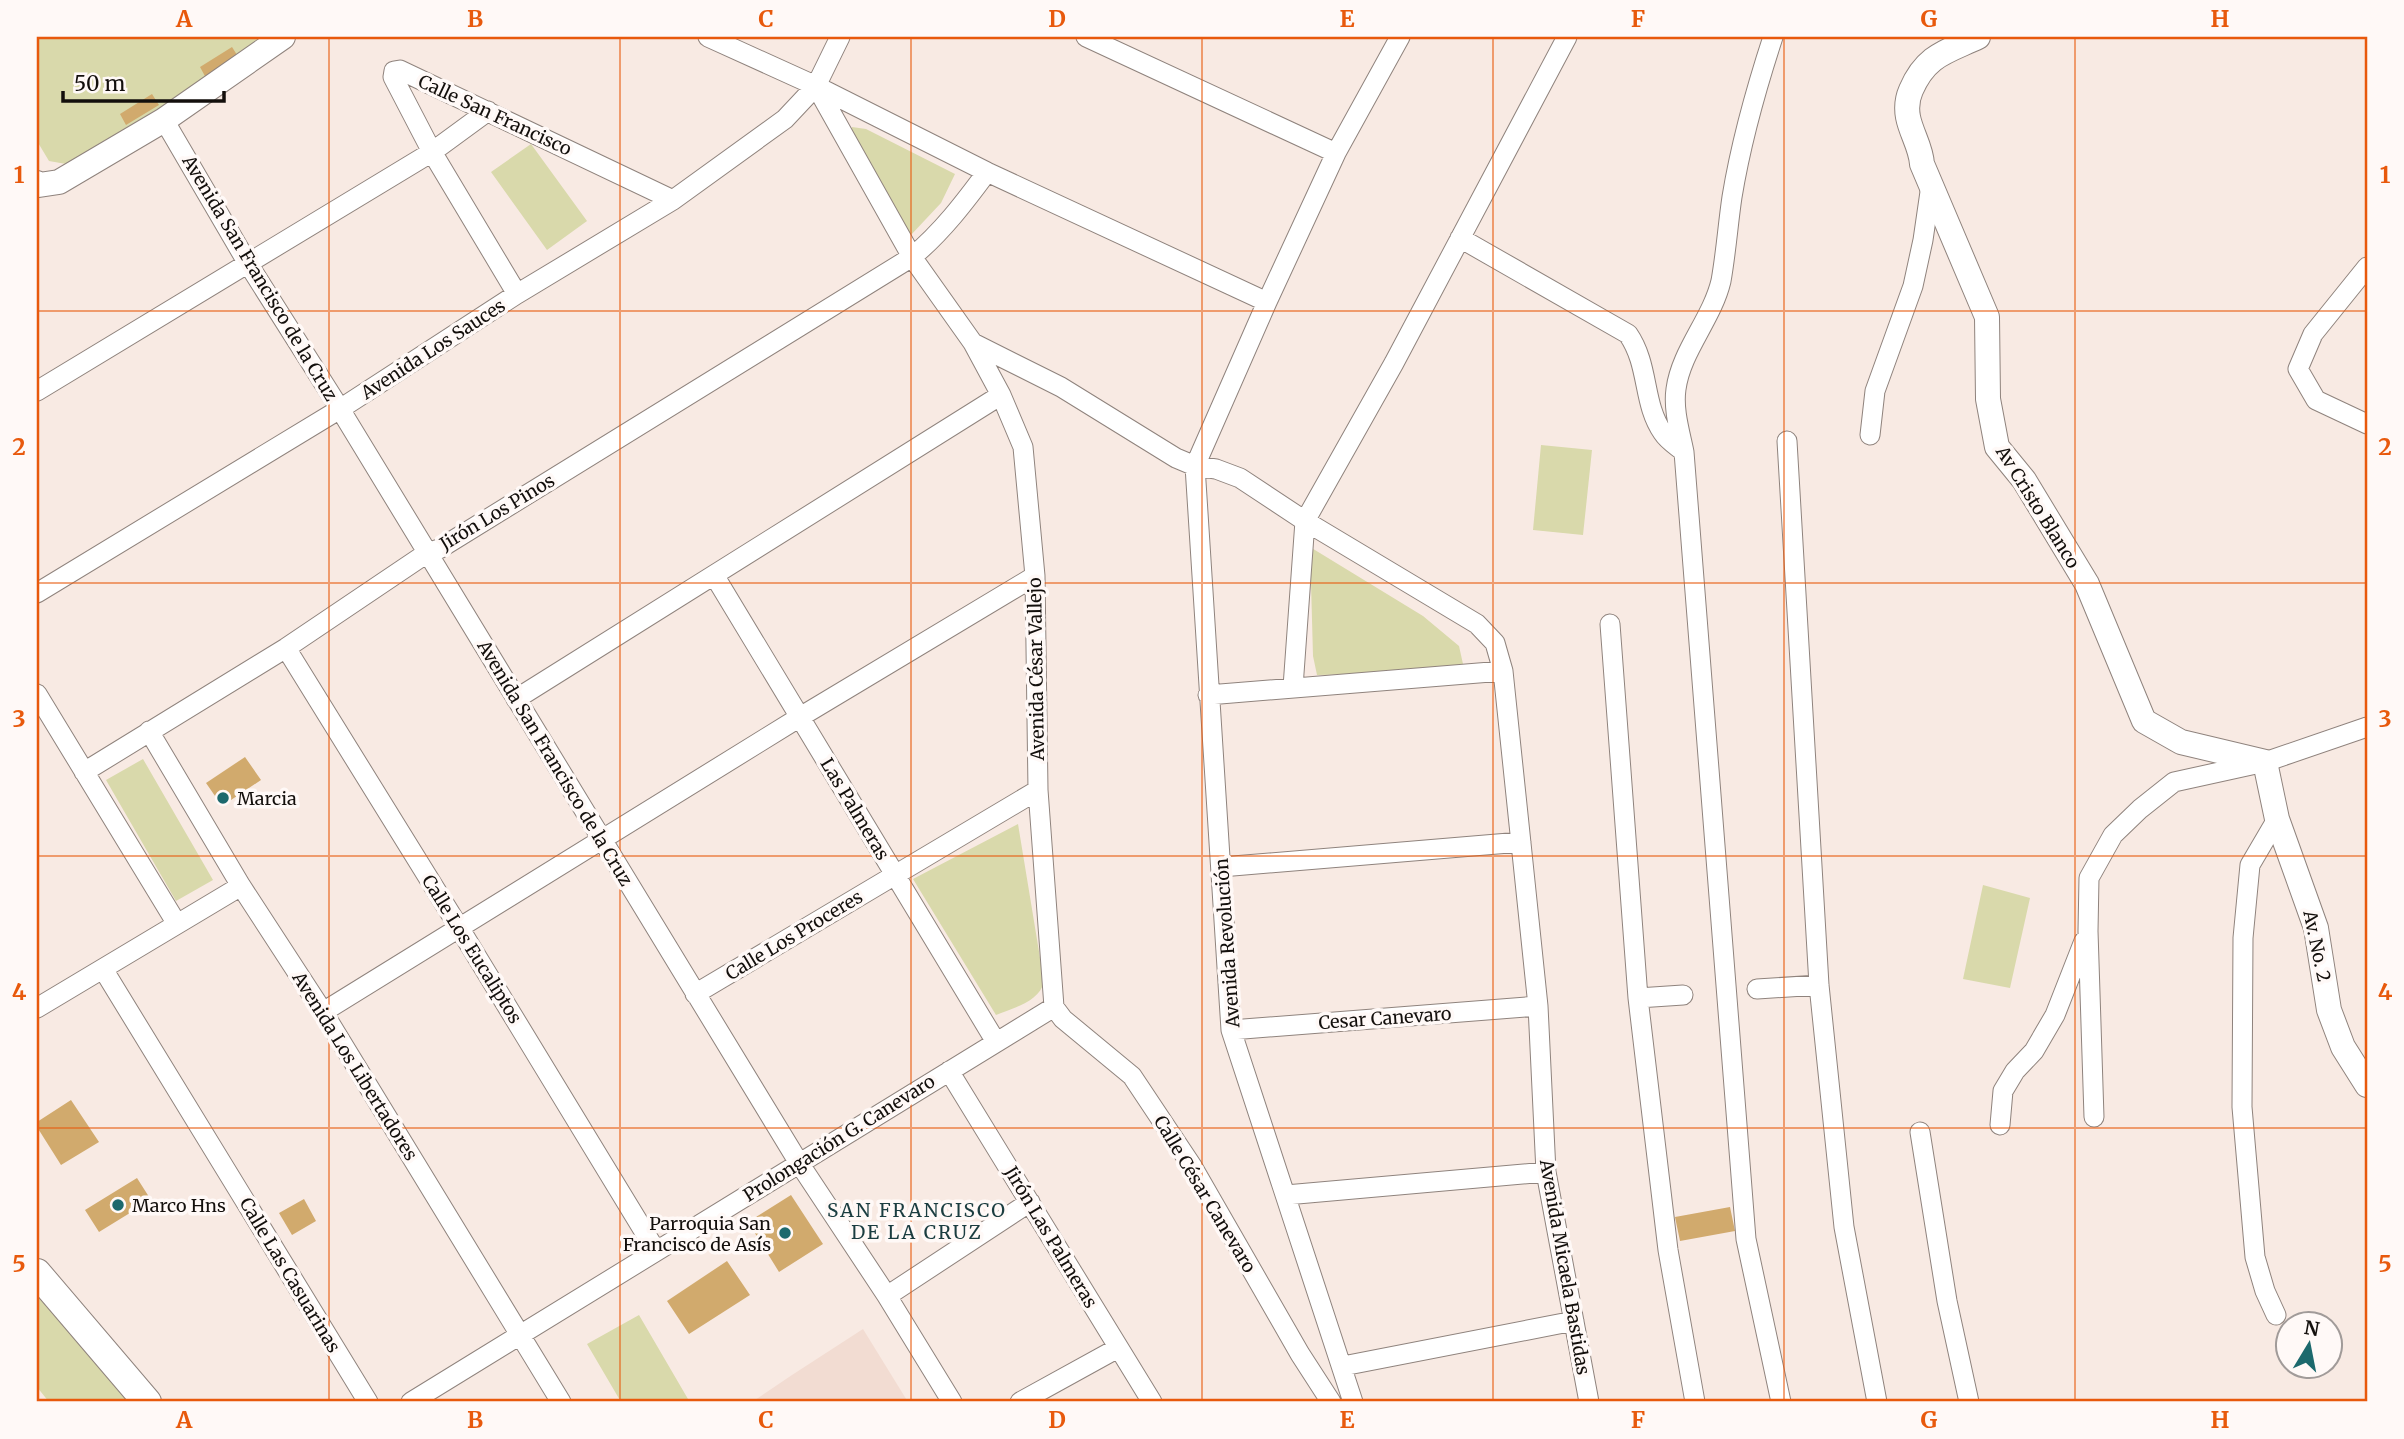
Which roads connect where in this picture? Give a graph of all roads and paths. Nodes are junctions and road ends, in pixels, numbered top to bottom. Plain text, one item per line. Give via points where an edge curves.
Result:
1 (284, 37) edge
2 (708, 37) edge
3 (840, 37) edge
4 (1086, 37) edge
5 (1400, 37) edge
6 (1567, 37) edge
7 (1773, 37) edge
8 (1978, 37) edge
9 (816, 86) junction
10 (488, 111) junction
11 (164, 120) junction
12 (432, 152) junction
13 (1336, 153) junction
14 (987, 172) junction
15 (1927, 174) junction
16 (38, 185) edge
17 (673, 200) junction
18 (1460, 239) junction
19 (912, 257) junction
20 (247, 262) junction
21 (2367, 267) edge
22 (517, 294) junction
23 (1266, 302) junction
24 (973, 343) junction
25 (37, 391) edge
26 (1001, 395) junction
27 (340, 410) junction
28 (2367, 424) edge
29 (1870, 435) dead end
30 (1787, 441) dead end
31 (1684, 452) junction
32 (1195, 466) junction
33 (1306, 521) junction
34 (427, 553) junction
35 (714, 575) junction
36 (1035, 576) junction
37 (37, 593) edge
38 (1610, 624) dead end
39 (286, 648) junction
40 (1503, 671) junction
41 (1293, 687) junction
42 (37, 694) edge
43 (1208, 695) junction
44 (516, 699) junction
45 (800, 717) junction
46 (2367, 727) edge
47 (149, 731) junction
48 (2264, 762) junction
49 (84, 772) junction
50 (1038, 790) junction
51 (2277, 819) junction
52 (602, 840) junction
53 (1521, 842) junction
54 (1221, 867) junction
55 (895, 875) junction
56 (242, 886) junction
57 (177, 924) junction
58 (460, 929) junction
59 (2088, 930) junction
60 (103, 969) junction
61 (1819, 985) junction
62 (1757, 989) dead end
63 (695, 993) junction
64 (1683, 995) dead end
65 (1638, 998) junction
66 (39, 1002) edge
67 (1538, 1006) junction
68 (1054, 1007) junction
69 (323, 1012) junction
70 (1231, 1030) junction
71 (996, 1042) junction
72 (949, 1071) junction
73 (2367, 1085) edge
74 (2094, 1117) dead end
75 (2000, 1125) dead end
76 (1920, 1132) dead end
77 (799, 1163) junction
78 (1546, 1172) junction
79 (1286, 1195) junction
80 (1030, 1202) junction
81 (656, 1251) junction
82 (37, 1273) edge
83 (887, 1296) junction
84 (2274, 1311) edge
85 (1574, 1321) junction
86 (519, 1336) junction
87 (1118, 1348) junction
88 (1343, 1366) junction
89 (1326, 1397) edge
90 (147, 1402) edge
91 (368, 1402) edge
92 (411, 1402) edge
93 (561, 1402) edge
94 (951, 1402) edge
95 (1020, 1402) edge
96 (1152, 1402) edge
97 (1353, 1402) edge
98 (1589, 1402) edge
99 (1695, 1402) edge
100 (1781, 1402) edge
101 (1877, 1402) edge
102 (1969, 1402) edge

1 - 11 street
2 - 9 street
3 - 9 street, Avenida Los Sauces
4 - 13 street
5 - 13 street
6 - 18 street
7 - 31 street via 1732,195 1720,282 1676,388
8 - 15 street, Av Cristo Blanco via 1930,60 1906,102
9 - 14 street
9 - 17 street, Avenida Los Sauces via 785,119
9 - 19 street, Avenida César Vallejo
10 - 12 street
10 - 12 street, Calle San Francisco via 394,71
10 - 17 street, Calle San Francisco
11 - 16 street via 59,182
11 - 20 street, Avenida San Francisco de la Cruz
12 - 20 street
12 - 22 street, Calle San Francisco
13 - 23 street
14 - 19 street, Jirón Los Pinos via 933,240
14 - 23 street
15 - 29 street via 1923,240 1913,286 1875,391
15 - 48 street, Av Cristo Blanco via 1987,317 1989,399 1997,447 2024,480 2088,584 2144,721 2182,742
17 - 22 street, Avenida Los Sauces
18 - 31 street via 1628,334 1639,350 1652,412 1664,435
18 - 33 street
19 - 24 street, Avenida César Vallejo
19 - 34 street, Jirón Los Pinos
20 - 25 street
20 - 27 street, Avenida San Francisco de la Cruz
21 - 28 street via 2313,334 2298,369 2316,400
22 - 27 street, Avenida Los Sauces
23 - 32 street
24 - 26 street, Avenida César Vallejo
24 - 32 street, Avenida Micaela Bastidas via 1060,387
26 - 35 street
26 - 36 street, Avenida César Vallejo via 1023,447
27 - 34 street, Avenida San Francisco de la Cruz
27 - 37 street, Avenida Los Sauces
30 - 61 street
31 - 100 street via 1746,1239
32 - 33 street, Avenida Micaela Bastidas via 1240,478
32 - 43 street, Avenida Revolución
33 - 40 street, Avenida Micaela Bastidas via 1478,624 1495,643
33 - 41 street
34 - 39 street, Jirón Los Pinos
34 - 44 street, Avenida San Francisco de la Cruz
35 - 44 street
35 - 45 street, Las Palmeras
36 - 45 street
36 - 50 street, Avenida César Vallejo
38 - 65 street
39 - 47 street, Jirón Los Pinos
39 - 58 street, Calle Los Eucaliptos
40 - 41 street
40 - 53 street, Avenida Micaela Bastidas
41 - 43 street
42 - 49 street
43 - 54 street, Avenida Revolución
44 - 52 street, Avenida San Francisco de la Cruz
45 - 52 street
45 - 55 street, Las Palmeras
46 - 48 street
47 - 49 street, Jirón Los Pinos
47 - 56 street, Avenida Los Libertadores
48 - 51 street, Av. No. 2
48 - 59 street via 2174,782 2140,809 2113,835 2089,878
49 - 57 street
50 - 55 street, Calle Los Proceres
50 - 68 street, Avenida César Vallejo
51 - 73 street, Av. No. 2 via 2316,928 2329,1010 2343,1047
51 - 84 street via 2250,865 2243,938 2242,1107 2255,1257
52 - 58 street
52 - 63 street, Avenida San Francisco de la Cruz
53 - 54 street
53 - 67 street, Avenida Micaela Bastidas
54 - 70 street, Avenida Revolución
55 - 63 street, Calle Los Proceres
55 - 71 street, Las Palmeras
56 - 57 street
56 - 69 street, Avenida Los Libertadores
57 - 60 street
58 - 69 street
58 - 81 street, Calle Los Eucaliptos
59 - 74 street
59 - 75 street via 2055,1015 2003,1091
60 - 66 street
60 - 91 street, Calle Las Casuarinas
61 - 62 street
61 - 101 street via 1845,1230
63 - 77 street, Avenida San Francisco de la Cruz
64 - 65 street
65 - 99 street via 1668,1250
67 - 70 street, Cesar Canevaro
67 - 78 street, Avenida Micaela Bastidas
68 - 71 street, Prolongación G. Canevaro
68 - 89 street, Calle César Canevaro via 1132,1076 1192,1166
69 - 86 street, Avenida Los Libertadores
70 - 79 street, Avenida Revolución
71 - 72 street, Prolongación G. Canevaro
72 - 77 street, Prolongación G. Canevaro
72 - 80 street, Jirón Las Palmeras
76 - 102 street via 1947,1301
77 - 81 street, Prolongación G. Canevaro
77 - 83 street, Avenida San Francisco de la Cruz
78 - 79 street
78 - 85 street, Avenida Micaela Bastidas
79 - 88 street, Avenida Revolución
80 - 83 street
80 - 87 street, Jirón Las Palmeras
81 - 86 street, Prolongación G. Canevaro
82 - 90 main road
83 - 94 street, Avenida San Francisco de la Cruz
85 - 88 street
85 - 98 street, Avenida Micaela Bastidas
86 - 92 street, Prolongación G. Canevaro
86 - 93 street, Avenida Los Libertadores
87 - 95 street
87 - 96 street, Jirón Las Palmeras
88 - 97 street, Avenida Revolución

